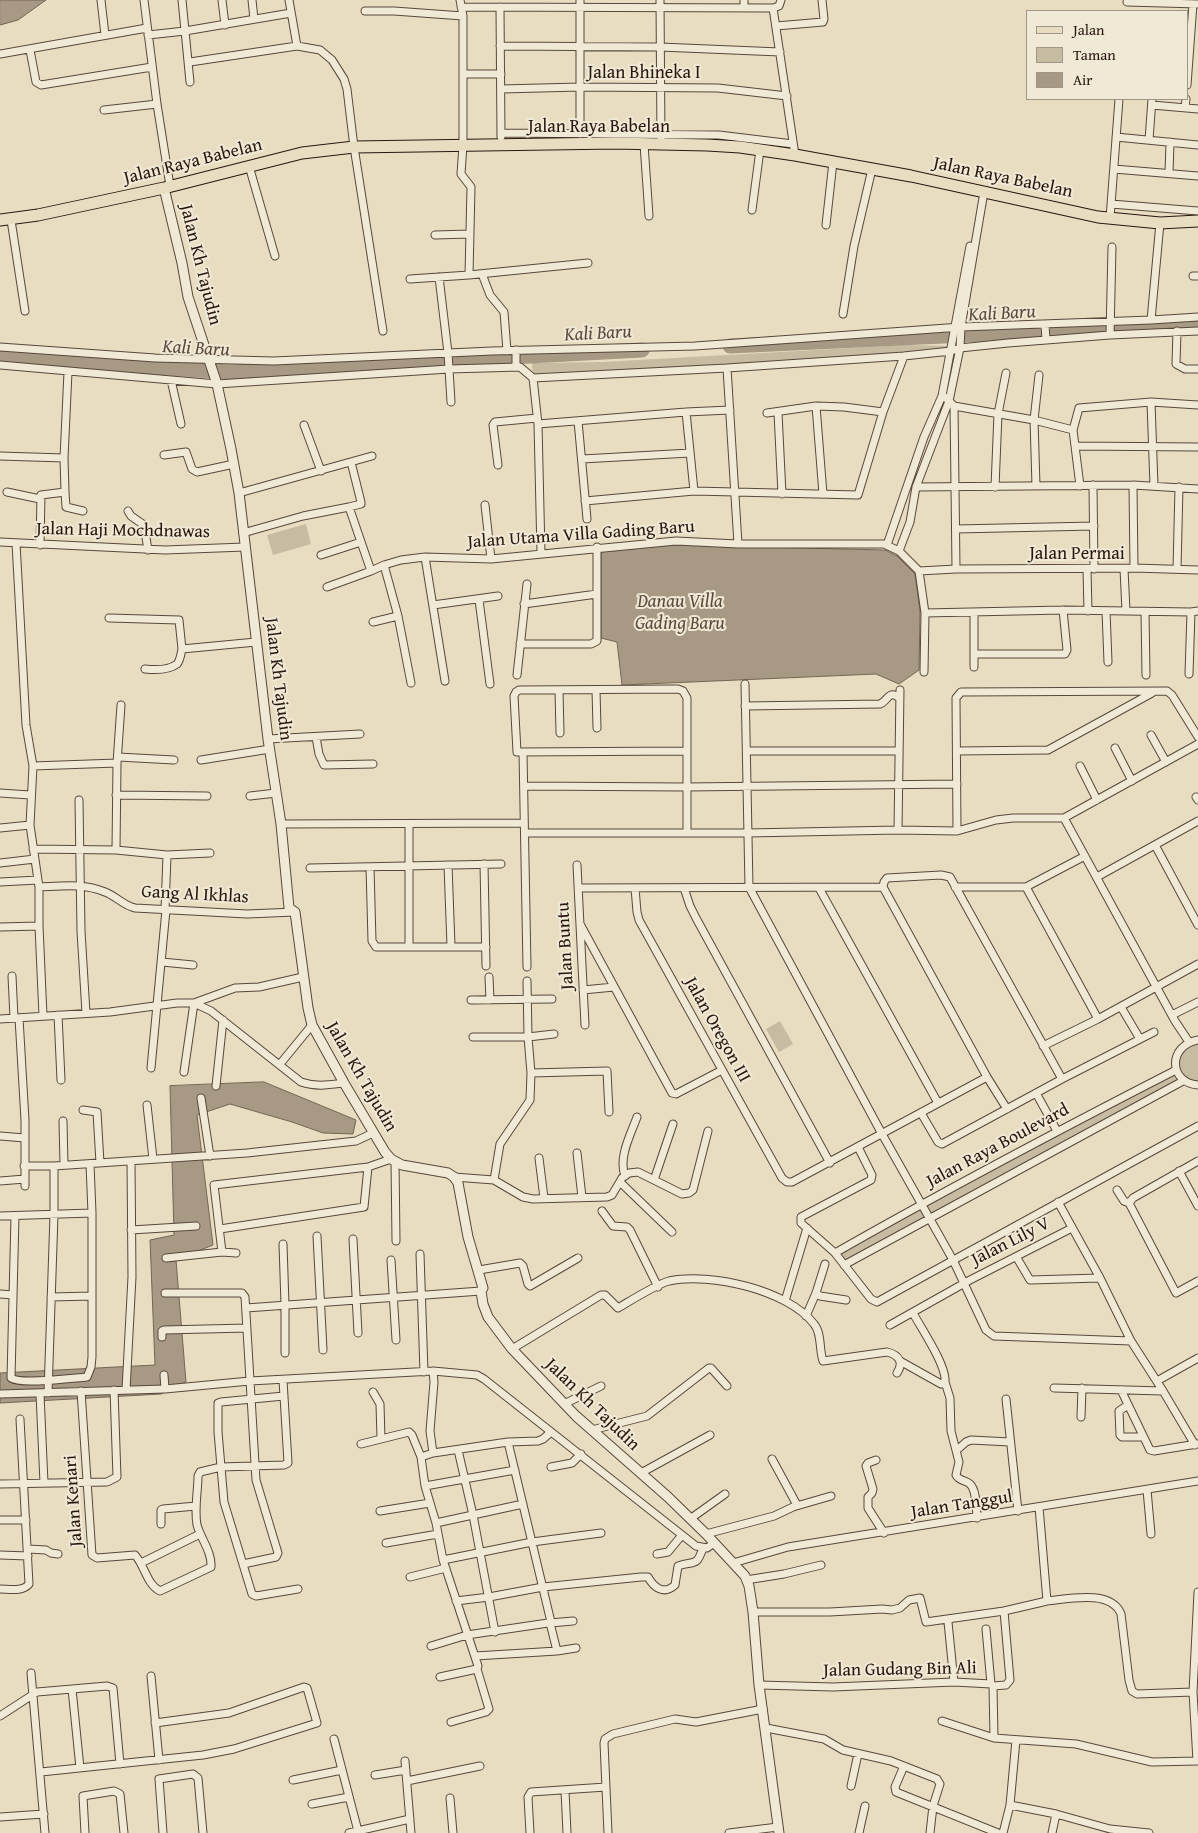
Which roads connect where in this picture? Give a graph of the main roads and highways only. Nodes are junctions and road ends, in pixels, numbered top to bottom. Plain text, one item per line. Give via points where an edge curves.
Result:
1 (6, 220) edge
2 (1198, 221) edge

1 - 2 main road, Jalan Raya Babelan via 167,187 302,153 354,147 463,145 501,139 644,144 661,140 760,150 794,149 833,162 1110,218 1160,223

